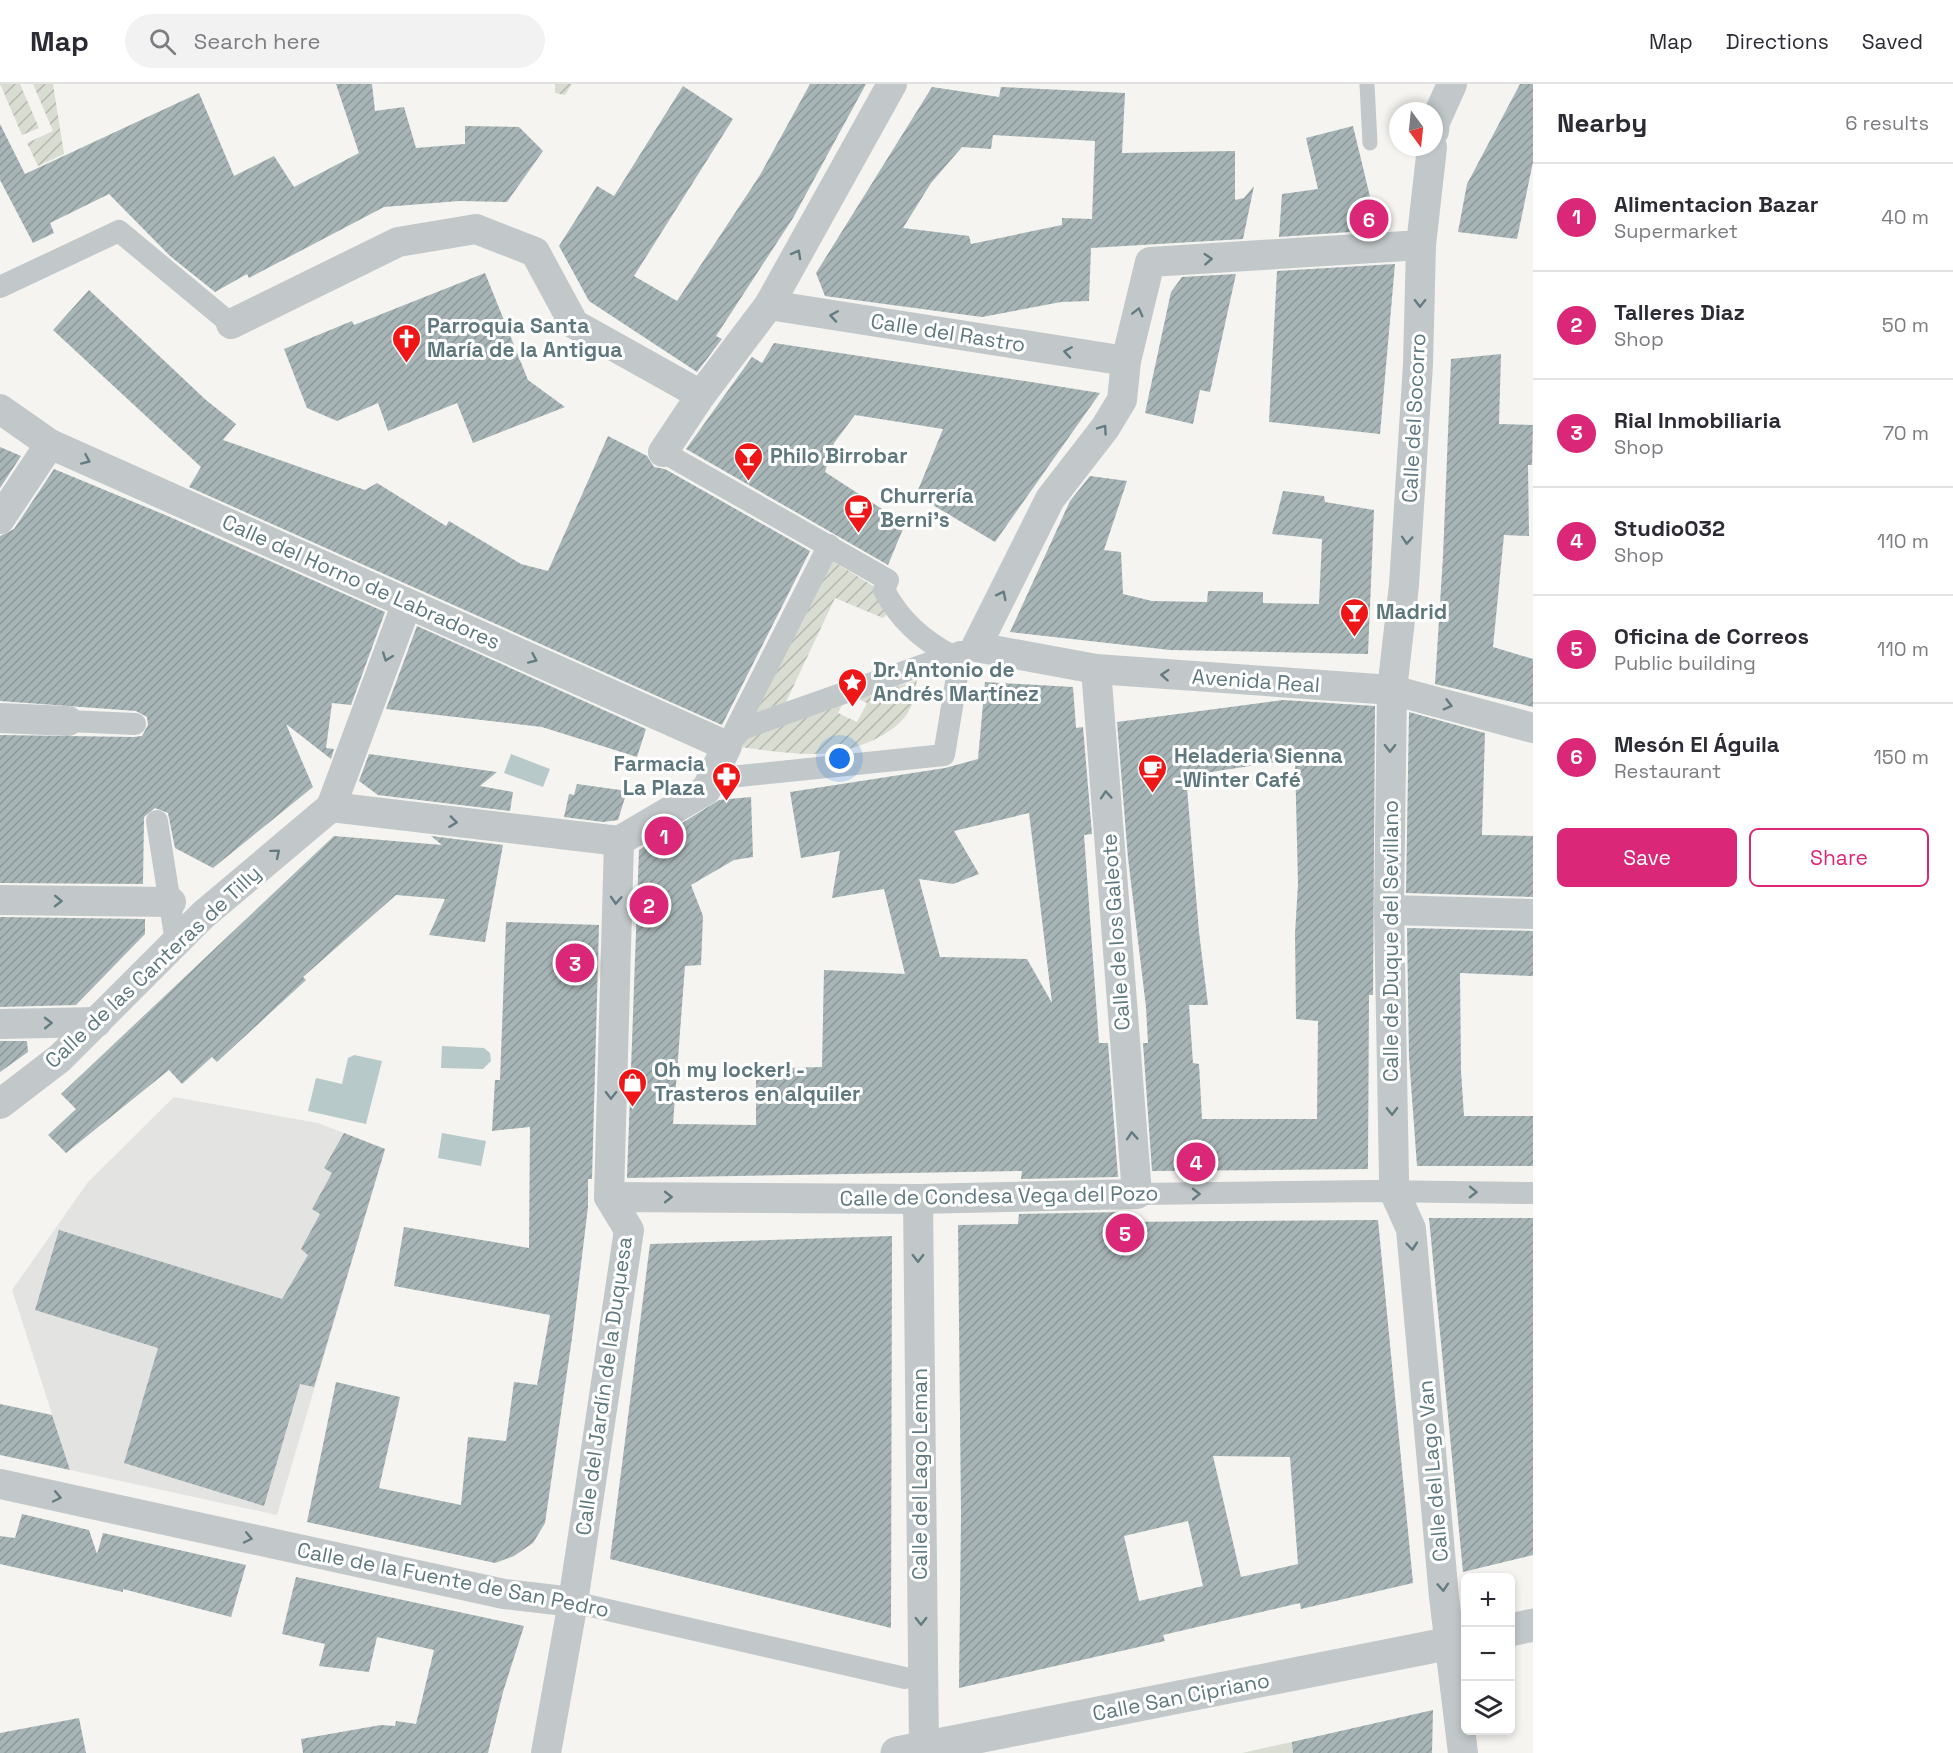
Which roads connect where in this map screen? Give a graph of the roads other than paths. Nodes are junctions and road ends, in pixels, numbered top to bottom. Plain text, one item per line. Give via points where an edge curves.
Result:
1 (892, 84) edge
2 (1367, 84) edge
3 (1452, 84) edge
4 (1443, 104) edge
5 (1370, 143) dead end
6 (1431, 156) edge
7 (1421, 245) junction
8 (0, 287) edge
9 (769, 305) junction
10 (231, 324) joint
11 (1126, 361) junction
12 (701, 395) junction
13 (0, 409) edge
14 (50, 444) junction
15 (663, 452) joint
16 (0, 519) edge
17 (829, 545) junction
18 (407, 603) junction
19 (963, 651) junction
20 (1096, 669) junction
21 (1392, 690) junction
22 (0, 718) edge
23 (68, 721) joint
24 (135, 724) dead end
25 (1533, 728) edge
26 (727, 746) junction
27 (711, 779) junction
28 (331, 807) junction
29 (157, 820) dead end
30 (618, 841) junction
31 (0, 900) edge
32 (171, 902) junction
33 (1389, 910) junction
34 (1533, 914) edge
35 (176, 942) junction
36 (97, 1022) junction
37 (0, 1024) edge
38 (0, 1104) edge
39 (1394, 1191) junction
40 (1533, 1193) edge
41 (1137, 1194) junction
42 (609, 1197) junction
43 (918, 1199) junction
44 (0, 1484) edge
45 (573, 1602) junction
46 (1533, 1625) edge
47 (1515, 1629) edge
48 (1457, 1642) edge
49 (905, 1678) dead end
50 (1004, 1743) edge
51 (910, 1751) edge
52 (546, 1753) edge
53 (1463, 1753) edge

9 -> 1 street
2 - 5 lane
3 - 4 street
6 - 7 street, Calle del Socorro
11 -> 7 street via 1150,262
7 -> 21 street, Calle del Socorro via 1404,585
8 - 10 street via 119,231
11 -> 9 street, Calle del Rastro
9 - 12 street
10 - 12 street via 398,243 476,228 535,252 574,324
19 -> 11 street via 1050,499 1122,400
12 - 15 street
13 - 14 street, Calle del Horno de Labradores
14 - 16 street
14 -> 18 street, Calle del Horno de Labradores
15 - 17 street
17 - 19 street via 888,580 884,590 894,610 933,646
17 - 26 street
18 -> 26 street, Calle del Horno de Labradores
18 -> 28 street
19 - 20 street, Avenida Real
19 - 26 street via 742,729
19 - 27 street via 944,755
21 -> 20 street, Avenida Real
41 -> 20 street, Calle de los Galeote
21 -> 25 street, Avenida Real
21 -> 33 street, Calle de Duque del Sevillano
22 - 23 street
23 - 24 street
26 - 27 street
27 - 30 street via 706,790
28 -> 30 street
35 -> 28 street, Calle de las Canteras de Tilly
29 - 32 street
30 -> 42 street
31 -> 32 street
32 - 35 street
33 - 34 street
33 -> 39 street, Calle de Duque del Sevillano
35 - 36 street, Calle de las Canteras de Tilly
37 -> 36 street
36 - 38 street, Calle de las Canteras de Tilly via 60,1058
39 -> 40 street, Calle de Condesa Vega del Pozo
41 -> 39 street, Calle de Condesa Vega del Pozo
39 -> 48 street, Calle del Lago Van via 1411,1229
41 - 43 street, Calle de Condesa Vega del Pozo
42 -> 43 street, Calle de Condesa Vega del Pozo
42 - 45 street, Calle del Jardín de la Duquesa via 629,1230
43 -> 51 street, Calle del Lago Leman
44 -> 45 street, Calle de la Fuente de San Pedro via 504,1594
45 - 49 street, Calle de la Fuente de San Pedro
45 - 52 street, Calle del Jardín de la Duquesa
46 - 47 street
48 - 50 street, Calle San Cipriano
48 - 53 street, Calle del Lago Van
50 - 51 street, Calle San Cipriano

